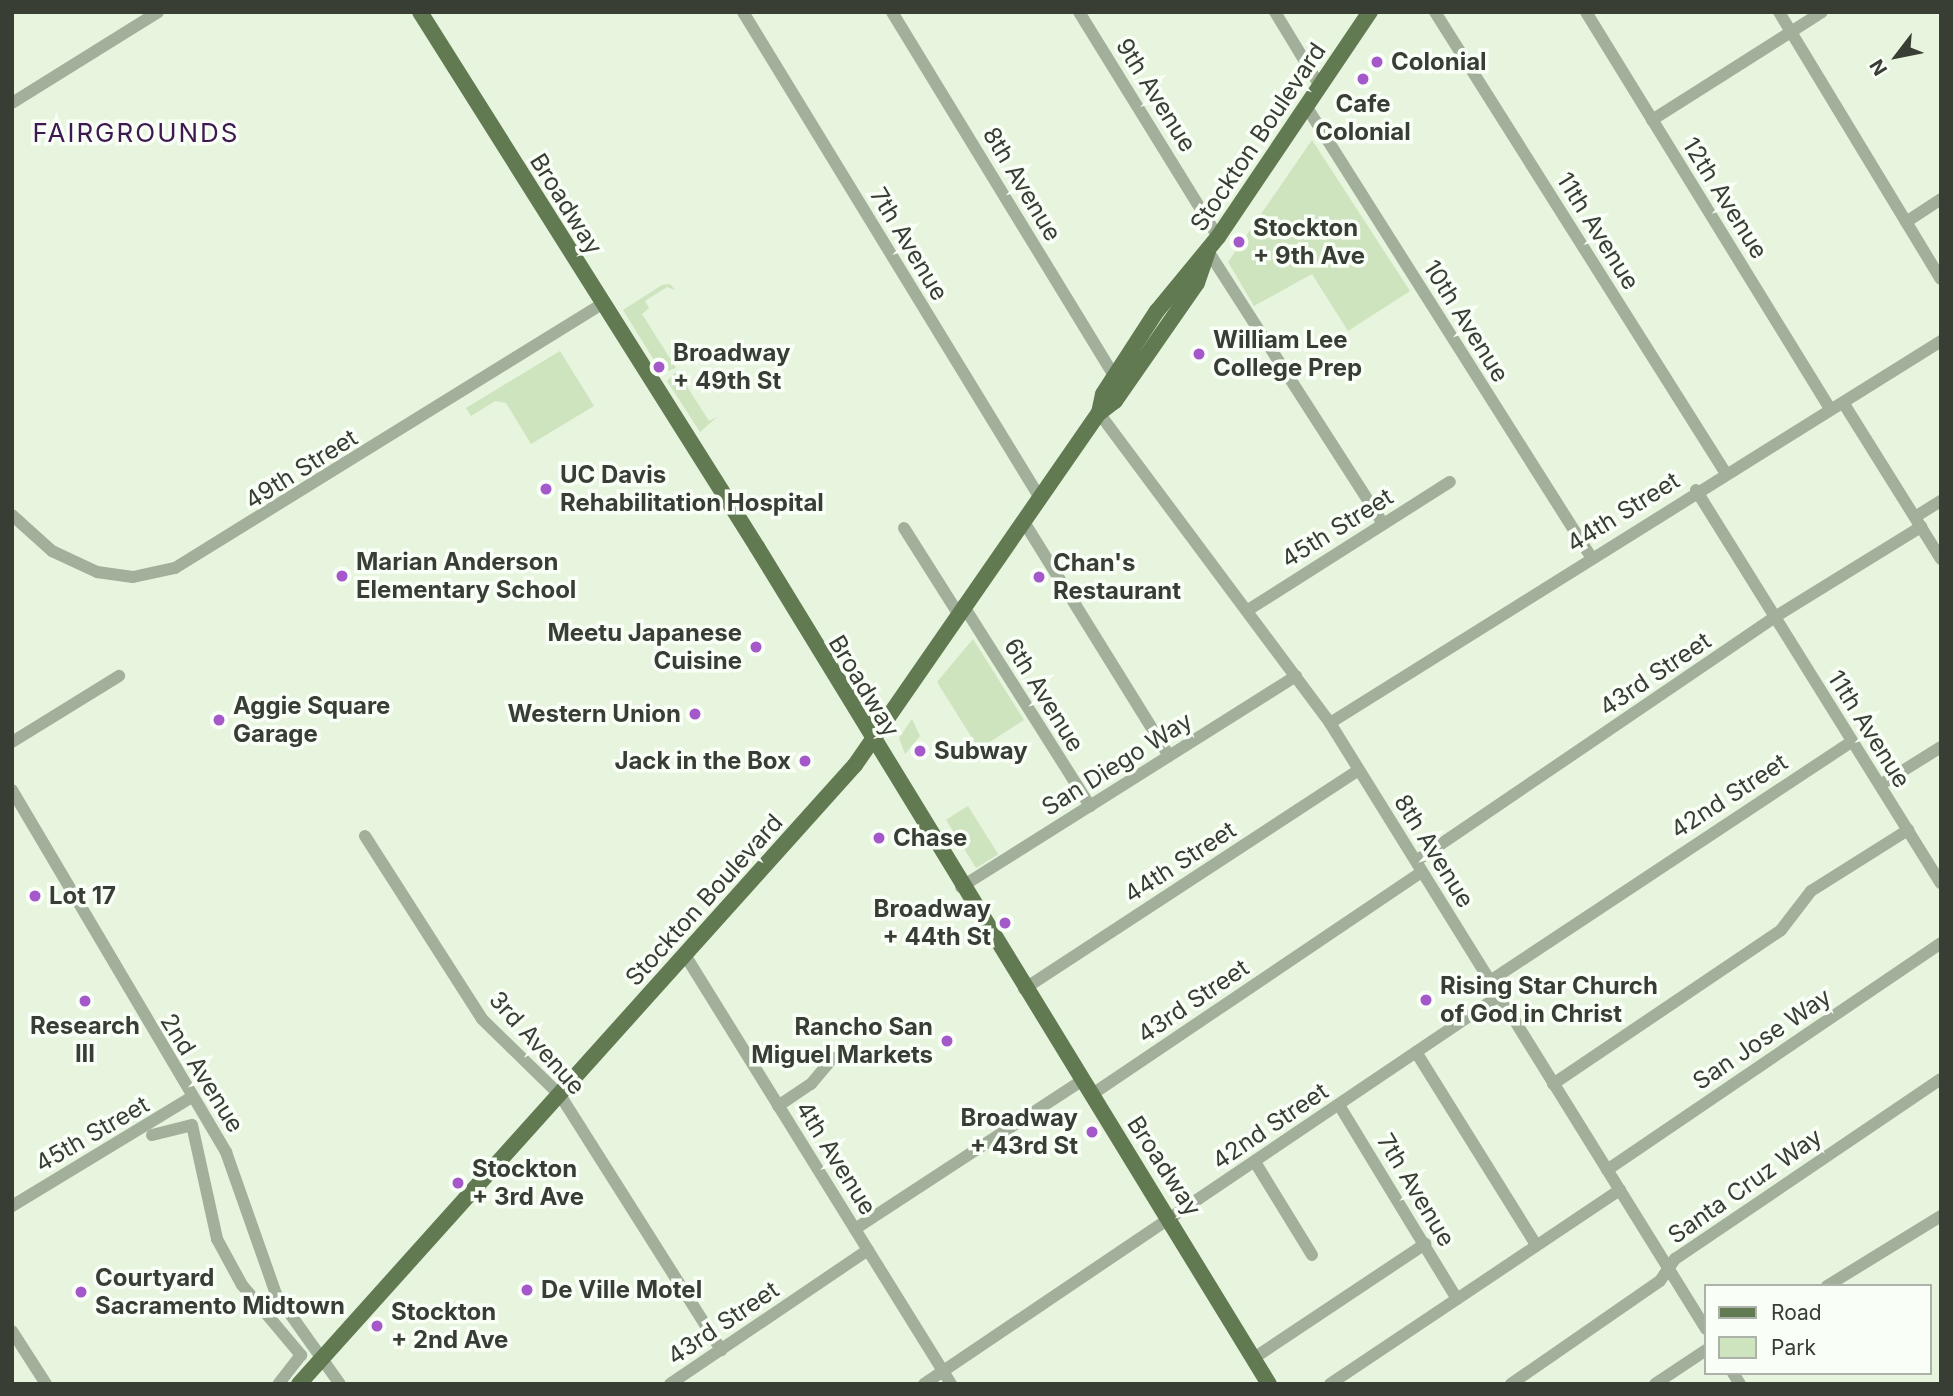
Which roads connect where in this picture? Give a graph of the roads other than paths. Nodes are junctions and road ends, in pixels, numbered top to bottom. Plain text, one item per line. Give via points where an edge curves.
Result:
1 (158, 12) edge
2 (420, 12) edge
3 (743, 12) edge
4 (892, 12) edge
5 (1079, 12) edge
6 (1275, 12) edge
7 (1370, 12) edge
8 (1435, 12) edge
9 (1586, 12) edge
10 (1779, 12) edge
11 (1822, 12) edge
12 (1791, 32) junction
13 (1320, 86) junction
14 (12, 103) edge
15 (1306, 106) junction
16 (1652, 120) junction
17 (1941, 199) edge
18 (1906, 222) junction
19 (1218, 237) junction
20 (1208, 251) junction
21 (1941, 279) edge
22 (602, 304) junction
23 (1941, 341) edge
24 (1115, 378) junction
25 (1844, 404) junction
26 (1828, 407) junction
27 (1099, 413) junction
28 (1725, 472) junction
29 (1450, 482) dead end
30 (1696, 490) junction
31 (1040, 498) junction
32 (1941, 501) edge
33 (12, 515) edge
34 (1024, 522) junction
35 (1918, 522) junction
36 (1384, 524) junction
37 (904, 528) dead end
38 (1591, 557) junction
39 (1941, 559) edge
40 (961, 610) junction
41 (1248, 610) junction
42 (1775, 617) junction
43 (119, 676) dead end
44 (1296, 676) junction
45 (1330, 723) junction
46 (1852, 741) junction
47 (12, 742) edge
48 (872, 742) junction
49 (1941, 747) edge
50 (1169, 756) junction
51 (1359, 770) junction
52 (1880, 785) junction
53 (12, 790) edge
54 (1090, 806) junction
55 (1908, 830) junction
56 (365, 835) dead end
57 (1419, 866) junction
58 (1941, 883) edge
59 (961, 887) junction
60 (1941, 943) edge
61 (685, 955) junction
62 (1490, 981) junction
63 (1024, 989) junction
64 (1499, 996) junction
65 (1416, 1052) junction
66 (833, 1058) dead end
67 (1941, 1079) edge
68 (1081, 1081) junction
69 (1553, 1084) junction
70 (560, 1095) junction
71 (1091, 1095) junction
72 (192, 1097) junction
73 (778, 1105) junction
74 (1339, 1105) junction
75 (152, 1135) dead end
76 (1255, 1162) junction
77 (1607, 1170) junction
78 (1620, 1190) junction
79 (12, 1206) edge
80 (1941, 1216) edge
81 (1171, 1217) junction
82 (855, 1229) junction
83 (1425, 1244) junction
84 (1536, 1245) junction
85 (868, 1250) junction
86 (1312, 1255) dead end
87 (1669, 1269) junction
88 (1831, 1284) edge
89 (1457, 1298) junction
90 (1704, 1326) edge
91 (12, 1331) edge
92 (721, 1350) junction
93 (1704, 1351) edge
94 (1254, 1358) junction
95 (320, 1360) junction
96 (944, 1372) junction
97 (46, 1384) edge
98 (278, 1384) edge
99 (299, 1384) edge
100 (340, 1384) edge
101 (670, 1384) edge
102 (924, 1384) edge
103 (951, 1384) edge
104 (1269, 1384) edge
105 (1330, 1384) edge
106 (1511, 1384) edge
107 (1655, 1384) edge

1 - 14 street
2 - 22 main road, Broadway
3 - 31 street, 7th Avenue
4 - 24 street, 8th Avenue
5 - 19 street, 9th Avenue
6 - 13 street
7 - 13 main road, Stockton Boulevard
8 - 28 street, 11th Avenue
9 - 16 street, 12th Avenue
10 - 12 street
11 - 12 street
12 - 16 street
12 - 18 street
13 - 15 main road, Stockton Boulevard
15 - 19 main road, Stockton Boulevard
15 - 38 street, 10th Avenue
16 - 26 street, 12th Avenue
17 - 18 street
18 - 21 street
19 - 20 main road, Stockton Boulevard
20 - 24 main road, Stockton Boulevard via 1181,276
20 - 27 main road, Stockton Boulevard via 1198,283 1115,401
20 - 36 street
22 - 33 street, 49th Street via 175,568 133,576 87,569 52,551
22 - 48 main road, Broadway via 757,547
23 - 25 street, 44th Street
24 - 27 main road, Stockton Boulevard
25 - 26 street, 44th Street
25 - 35 street
26 - 28 street, 44th Street
27 - 31 main road, Stockton Boulevard
27 - 41 street, 8th Avenue
28 - 30 street, 44th Street
29 - 36 street, 45th Street
30 - 38 street, 44th Street
30 - 42 street, 11th Avenue
31 - 34 main road, Stockton Boulevard
32 - 35 street, 43rd Street
34 - 40 main road, Stockton Boulevard
34 - 50 street
35 - 39 street
35 - 42 street, 43rd Street
36 - 41 street, 45th Street
37 - 40 street, 6th Avenue
38 - 45 street, 44th Street
40 - 48 main road, Stockton Boulevard
40 - 54 street, 6th Avenue
41 - 44 street, 8th Avenue
42 - 46 street, 11th Avenue
42 - 57 street, 43rd Street
43 - 47 street
44 - 45 street, 8th Avenue
44 - 50 street, San Diego Way
45 - 51 street, 8th Avenue
46 - 52 street, 11th Avenue
46 - 62 street, 42nd Street
48 - 59 main road, Broadway
48 - 61 main road, Stockton Boulevard
49 - 52 street
50 - 54 street, San Diego Way
51 - 57 street, 8th Avenue
51 - 63 street, 44th Street
52 - 55 street, 11th Avenue
53 - 72 street, 2nd Avenue
54 - 59 street, San Diego Way
55 - 58 street, 11th Avenue
55 - 69 street via 1811,891 1781,930
56 - 70 street, 3rd Avenue via 482,1019
57 - 62 street, 8th Avenue
57 - 71 street, 43rd Street
59 - 63 main road, Broadway
60 - 77 street, San Jose Way
61 - 70 main road, Stockton Boulevard
61 - 73 street, 4th Avenue
62 - 64 street, 8th Avenue
63 - 68 main road, Broadway
64 - 65 street, 42nd Street
64 - 69 street, 8th Avenue
65 - 74 street, 42nd Street
65 - 84 street
66 - 73 street via 811,1084
67 - 87 street, Santa Cruz Way via 1675,1259
68 - 71 main road, Broadway
68 - 82 street
69 - 77 street, 8th Avenue
70 - 92 street, 3rd Avenue
70 - 95 main road, Stockton Boulevard
71 - 81 main road, Broadway
72 - 79 street, 45th Street
72 - 95 street, 2nd Avenue via 238,1178 276,1294
73 - 82 street, 4th Avenue
74 - 76 street, 42nd Street
74 - 83 street, 7th Avenue
75 - 98 street via 192,1125 217,1239 242,1284 301,1355
76 - 81 street, 42nd Street
76 - 86 street
77 - 78 street, 8th Avenue
78 - 84 street
78 - 87 street, 8th Avenue
80 - 88 street
81 - 94 main road, Broadway
81 - 96 street, 42nd Street
82 - 85 street, 4th Avenue
83 - 89 street, 7th Avenue
83 - 94 street
84 - 89 street
85 - 92 street, 43rd Street
85 - 96 street, 4th Avenue
87 - 90 street, 8th Avenue
87 - 106 street, Santa Cruz Way
89 - 105 street
91 - 97 street
92 - 101 street, 43rd Street
93 - 107 street
94 - 104 main road, Broadway
95 - 99 main road, Stockton Boulevard
95 - 100 street, 2nd Avenue
96 - 102 street, 42nd Street
96 - 103 street, 4th Avenue

